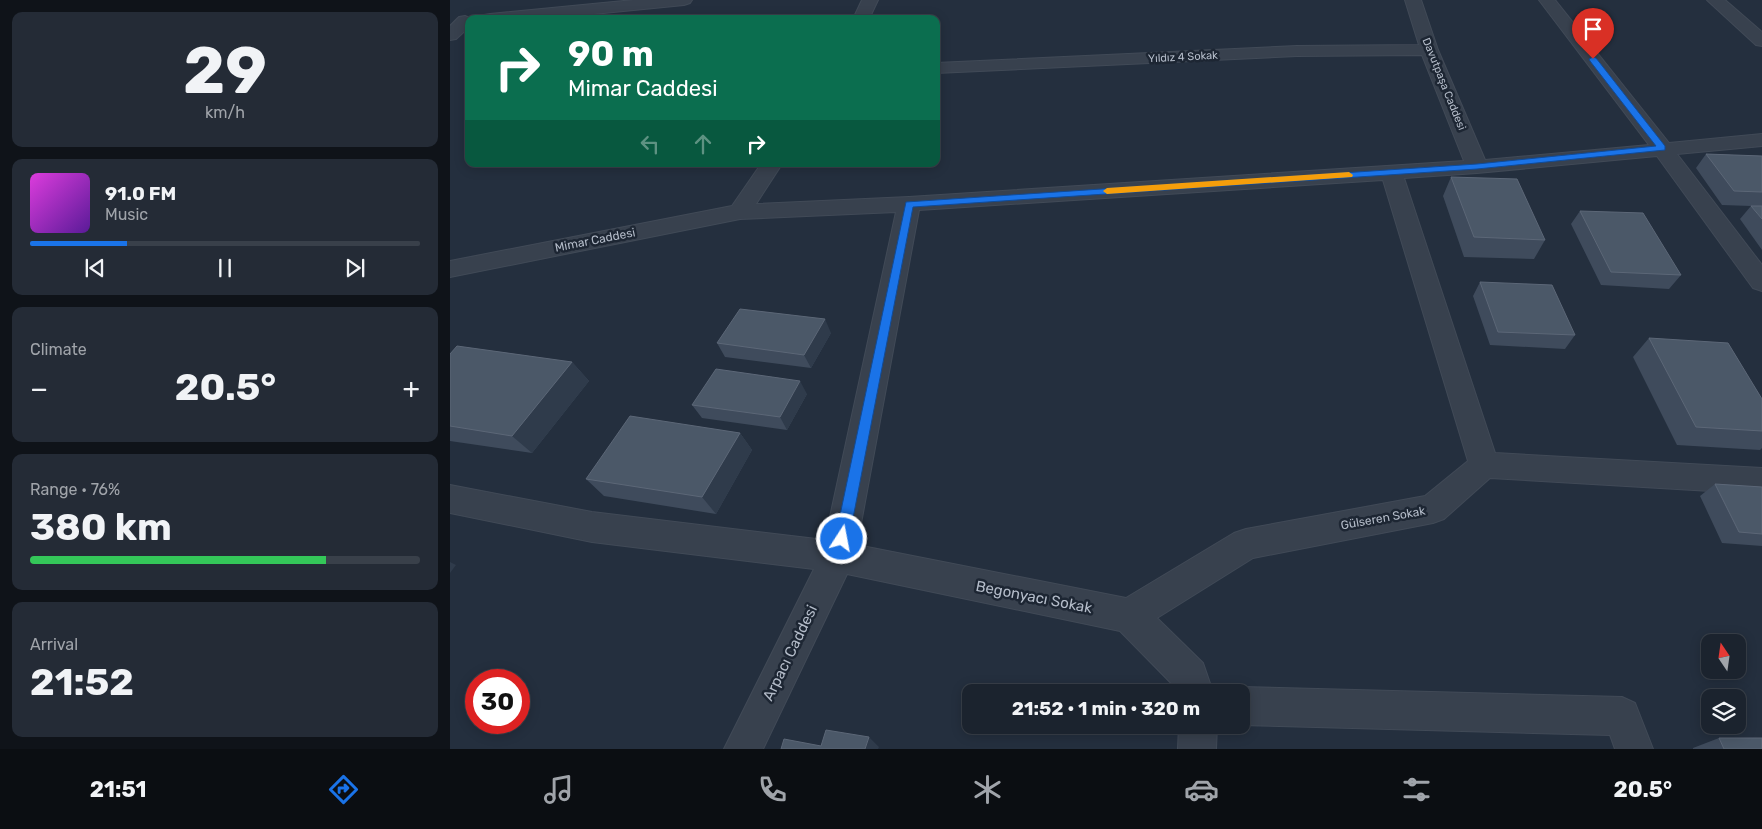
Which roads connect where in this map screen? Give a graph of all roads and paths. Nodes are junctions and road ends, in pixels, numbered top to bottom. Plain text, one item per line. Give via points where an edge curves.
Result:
1 (684, 0) edge
2 (870, 0) edge
3 (1413, 0) edge
4 (1547, 0) edge
5 (1715, 0) edge
6 (531, 15) edge
7 (863, 15) edge
8 (461, 21) edge
9 (450, 35) edge
10 (1762, 41) edge
11 (1429, 50) junction
12 (940, 68) edge
13 (1762, 140) edge
14 (1662, 148) junction
15 (1477, 166) junction
16 (769, 167) edge
17 (1391, 172) junction
18 (909, 204) junction
19 (740, 212) junction
20 (450, 268) edge
21 (1762, 282) edge
22 (1484, 464) junction
23 (1762, 481) edge
24 (450, 499) edge
25 (838, 557) junction
26 (1128, 616) junction
27 (1192, 684) edge
28 (1250, 707) edge
29 (1628, 732) edge
30 (1198, 734) edge
31 (743, 749) edge
32 (1197, 749) edge

1 - 6 street
2 - 7 street
3 - 11 street, Davutpaşa Caddesi
4 - 14 street
5 - 10 street
8 - 9 street
11 - 12 street, Yıldız 4 Sokak via 1297,51
11 - 15 street, Davutpaşa Caddesi
13 - 14 street
14 - 15 street
14 - 21 street
15 - 17 street
16 - 19 street
17 - 18 street
17 - 22 street
18 - 19 street, Mimar Caddesi
18 - 25 street, Arpacı Caddesi
19 - 20 street, Mimar Caddesi
22 - 23 street
22 - 26 street, Gülseren Sokak via 1433,509 1246,544
24 - 25 street, Begonyacı Sokak via 592,527
25 - 26 street, Begonyacı Sokak
25 - 31 street, Arpacı Caddesi
26 - 27 street via 1190,676
28 - 29 street
30 - 32 street

